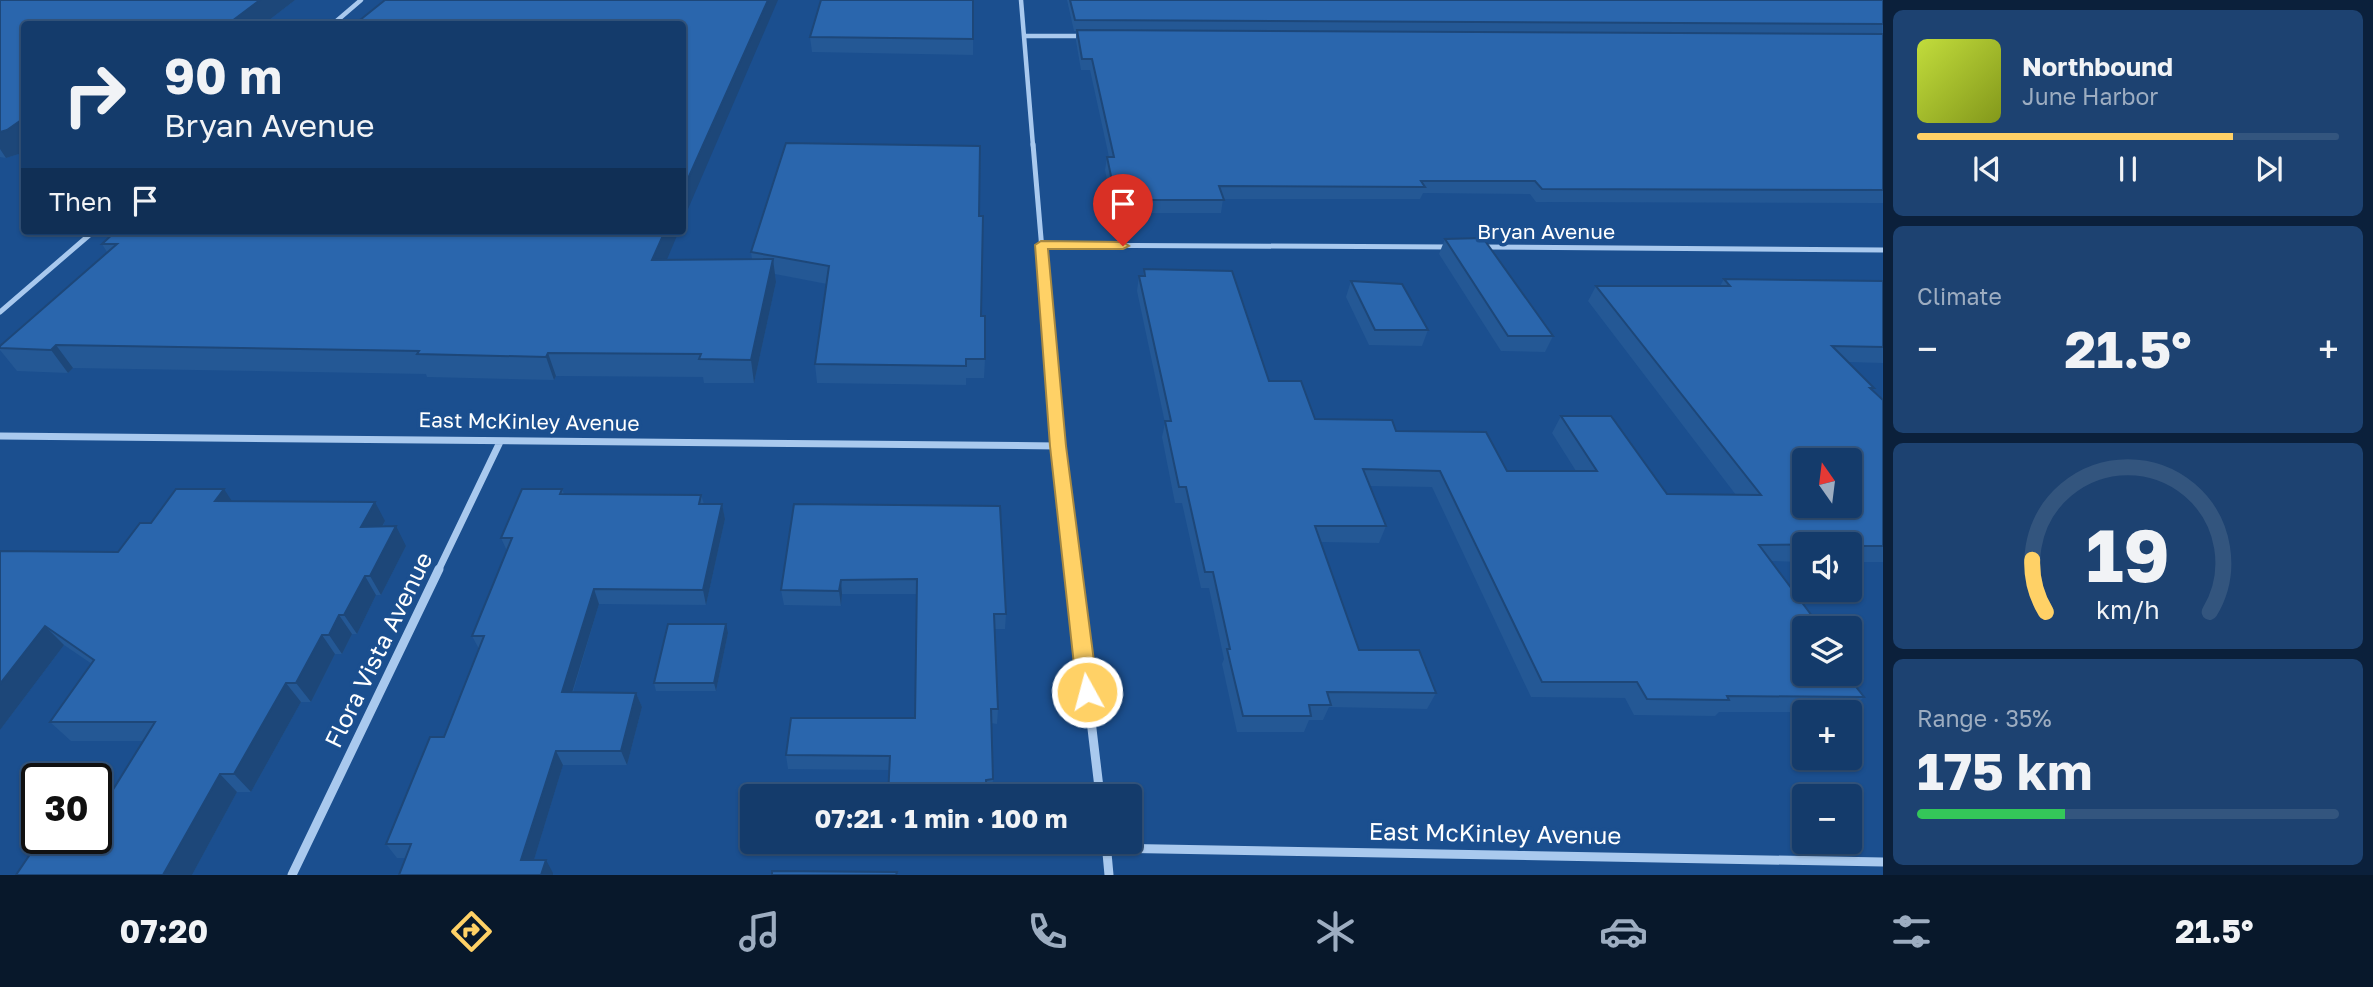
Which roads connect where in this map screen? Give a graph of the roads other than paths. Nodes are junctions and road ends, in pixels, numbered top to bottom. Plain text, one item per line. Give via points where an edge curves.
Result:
1 (361, 0) edge
2 (1021, 0) edge
3 (336, 21) edge
4 (1025, 36) junction
5 (1089, 36) edge
6 (89, 235) edge
7 (1041, 245) junction
8 (1455, 247) edge
9 (1469, 247) edge
10 (1883, 250) edge
11 (0, 312) edge
12 (0, 436) edge
13 (500, 442) junction
14 (1058, 446) junction
15 (1099, 784) edge
16 (1142, 846) edge
17 (1107, 854) edge
18 (1883, 862) edge
19 (292, 875) edge
20 (1109, 875) edge

1 - 3 street
2 - 4 street
4 - 5 street
4 - 7 street
6 - 11 street
7 - 8 street, Bryan Avenue
7 - 14 street
9 - 10 street, Bryan Avenue
12 - 13 street, East McKinley Avenue
13 - 14 street, East McKinley Avenue
13 - 19 street, Flora Vista Avenue
14 - 15 street
16 - 18 street, East McKinley Avenue
17 - 20 street

